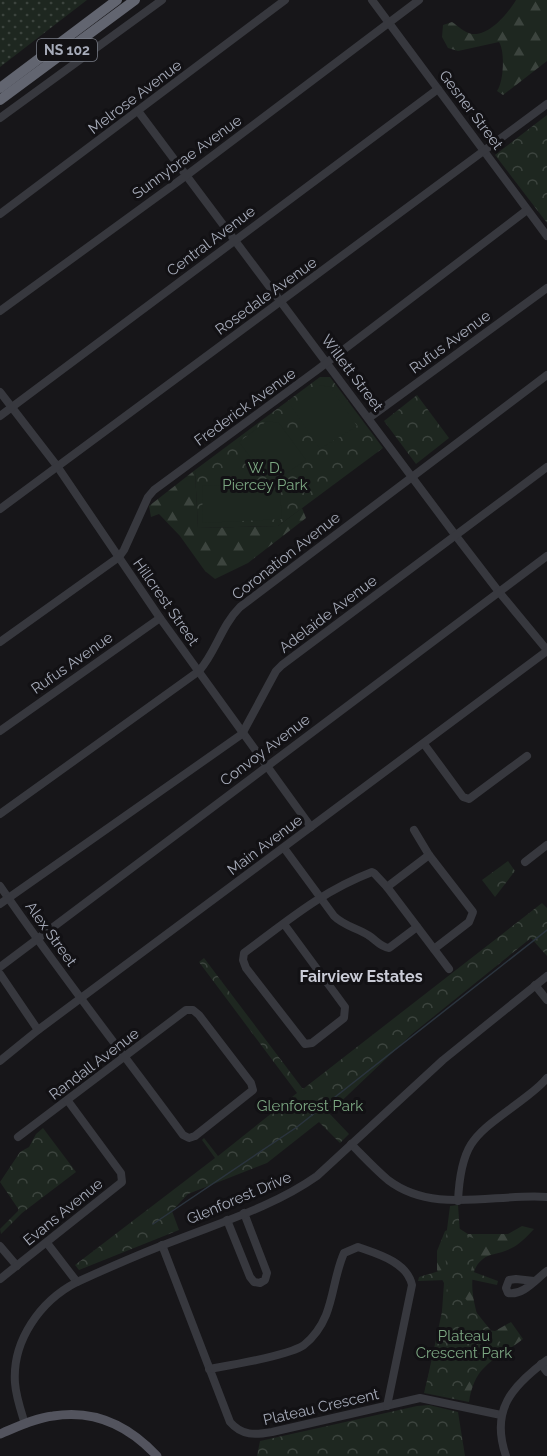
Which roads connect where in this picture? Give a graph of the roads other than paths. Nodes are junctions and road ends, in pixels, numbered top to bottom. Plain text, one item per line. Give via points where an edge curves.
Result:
1 (117, 0) edge
2 (135, 0) edge
3 (162, 0) edge
4 (285, 0) edge
5 (372, 0) edge
6 (419, 0) edge
7 (389, 23) junction
8 (0, 88) edge
9 (438, 88) junction
10 (0, 100) edge
11 (547, 104) edge
12 (138, 111) junction
13 (0, 118) edge
14 (485, 150) junction
15 (188, 175) junction
16 (527, 210) junction
17 (0, 214) edge
18 (547, 236) edge
19 (236, 240) junction
20 (547, 288) edge
21 (282, 301) junction
22 (0, 311) edge
23 (326, 362) junction
24 (547, 375) edge
25 (0, 392) edge
26 (11, 407) junction
27 (0, 416) edge
28 (369, 418) junction
29 (57, 466) junction
30 (547, 467) edge
31 (413, 476) junction
32 (0, 509) edge
33 (456, 536) junction
34 (547, 556) edge
35 (119, 557) junction
36 (499, 592) junction
37 (160, 618) junction
38 (0, 642) edge
39 (547, 650) edge
40 (199, 671) junction
41 (0, 730) edge
42 (242, 734) junction
43 (424, 744) junction
44 (526, 756) dead end
45 (266, 766) junction
46 (0, 814) edge
47 (311, 827) junction
48 (414, 830) dead end
49 (547, 844) edge
50 (284, 848) junction
51 (429, 855) junction
52 (525, 862) dead end
53 (0, 886) edge
54 (387, 887) junction
55 (321, 896) junction
56 (8, 898) junction
57 (0, 904) edge
58 (284, 924) junction
59 (417, 927) junction
60 (39, 939) junction
61 (434, 949) junction
62 (0, 967) edge
63 (449, 969) dead end
64 (0, 974) edge
65 (547, 976) edge
66 (534, 985) junction
67 (81, 998) junction
68 (547, 1000) edge
69 (38, 1030) junction
70 (125, 1057) junction
71 (0, 1060) edge
72 (547, 1078) edge
73 (68, 1101) junction
74 (18, 1137) dead end
75 (189, 1138) joint
76 (351, 1144) junction
77 (547, 1197) edge
78 (458, 1201) junction
79 (244, 1213) junction
80 (227, 1220) junction
81 (47, 1243) junction
82 (162, 1245) junction
83 (0, 1246) edge
84 (17, 1266) junction
85 (547, 1271) edge
86 (0, 1280) edge
87 (534, 1281) dead end
88 (77, 1282) junction
89 (544, 1362) edge
90 (209, 1370) junction
91 (547, 1372) edge
92 (387, 1406) junction
93 (501, 1415) junction
94 (25, 1424) junction
95 (0, 1434) edge
96 (157, 1456) edge
97 (506, 1456) edge

1 - 8 highway, NS 102
2 - 10 highway, NS 102
3 - 13 street
4 - 12 street, Melrose Avenue
5 - 7 street, Gesner Street
6 - 7 street, Sunnybrae Avenue
7 - 9 street, Gesner Street
7 - 15 street, Sunnybrae Avenue
9 - 14 street, Gesner Street
9 - 19 street, Central Avenue
11 - 14 street, Rosedale Avenue
12 - 15 street, Willett Street
12 - 17 street, Melrose Avenue
14 - 16 street, Gesner Street
14 - 21 street, Rosedale Avenue
15 - 19 street, Willett Street
15 - 22 street, Sunnybrae Avenue
16 - 18 street, Gesner Street
16 - 23 street, Frederick Avenue
19 - 21 street, Willett Street
19 - 26 street, Central Avenue
20 - 28 street, Rufus Avenue
21 - 23 street, Willett Street
21 - 29 street, Rosedale Avenue
23 - 28 street, Willett Street
23 - 35 street, Frederick Avenue via 154,490
24 - 31 street, Coronation Avenue
25 - 26 street, Hillcrest Street
26 - 27 street, Central Avenue
26 - 29 street, Hillcrest Street
28 - 31 street, Willett Street
29 - 32 street, Rosedale Avenue
29 - 35 street, Hillcrest Street
30 - 33 street, Adelaide Avenue
31 - 33 street, Willett Street
31 - 40 street, Coronation Avenue via 240,607 226,622
33 - 36 street, Willett Street
33 - 42 street, Adelaide Avenue via 282,665
34 - 36 street, Convoy Avenue
35 - 37 street, Hillcrest Street
35 - 38 street, Frederick Avenue
36 - 39 street, Willett Street
36 - 45 street, Convoy Avenue
37 - 40 street, Hillcrest Street
37 - 41 street, Rufus Avenue
39 - 43 street, Main Avenue
40 - 42 street, Hillcrest Street
40 - 46 street, Coronation Avenue
42 - 45 street, Hillcrest Street
42 - 56 street, Adelaide Avenue
43 - 44 street via 469,799
43 - 47 street, Main Avenue
45 - 47 street, Hillcrest Street
45 - 60 street, Convoy Avenue
47 - 50 street, Main Avenue
48 - 51 street
49 - 52 street
50 - 55 street
50 - 67 street, Main Avenue
51 - 54 street
51 - 61 street via 473,912 469,922
53 - 56 street, Alex Street
54 - 55 street via 372,872
54 - 59 street
55 - 58 street
55 - 59 street via 341,923 368,934 384,947 389,948
56 - 57 street, Adelaide Avenue
56 - 60 street, Alex Street
58 - 58 street via 244,953 243,960 300,1039 305,1044 312,1043 344,1018 345,1008
59 - 61 street
60 - 62 street, Convoy Avenue
60 - 67 street, Alex Street
61 - 63 street
64 - 69 street
65 - 66 street, Glenforest Drive
66 - 68 street
66 - 76 street, Glenforest Drive via 443,1060
67 - 69 street, Main Avenue
67 - 70 street, Alex Street
69 - 71 street, Main Avenue
70 - 73 street, Randall Avenue
70 - 75 street, Alex Street
70 - 75 street, Randall Avenue via 186,1010 199,1015 253,1090
72 - 78 street via 474,1137 464,1155
73 - 74 street, Randall Avenue
73 - 81 street, Evans Avenue via 121,1173 122,1182
76 - 78 street via 404,1190
76 - 79 street, Glenforest Drive via 300,1187
77 - 78 street
79 - 80 street, Glenforest Drive
79 - 80 street via 267,1273 260,1283 250,1277
80 - 82 street, Glenforest Drive
81 - 84 street, Evans Avenue
81 - 88 street
82 - 88 street, Glenforest Drive
82 - 90 street, Plateau Crescent
83 - 84 street
84 - 86 street, Evans Avenue
85 - 87 street
88 - 94 street, Glenforest Drive via 39,1311 17,1357 16,1388
89 - 91 street
89 - 93 street via 513,1390
90 - 92 street, Plateau Crescent via 230,1422 247,1434
90 - 92 street via 302,1347 327,1313 344,1252 358,1247 400,1266 412,1285
92 - 93 street, Plateau Crescent via 420,1398
93 - 97 street via 501,1440
94 - 95 main road
94 - 96 main road via 52,1416 89,1416 129,1431

